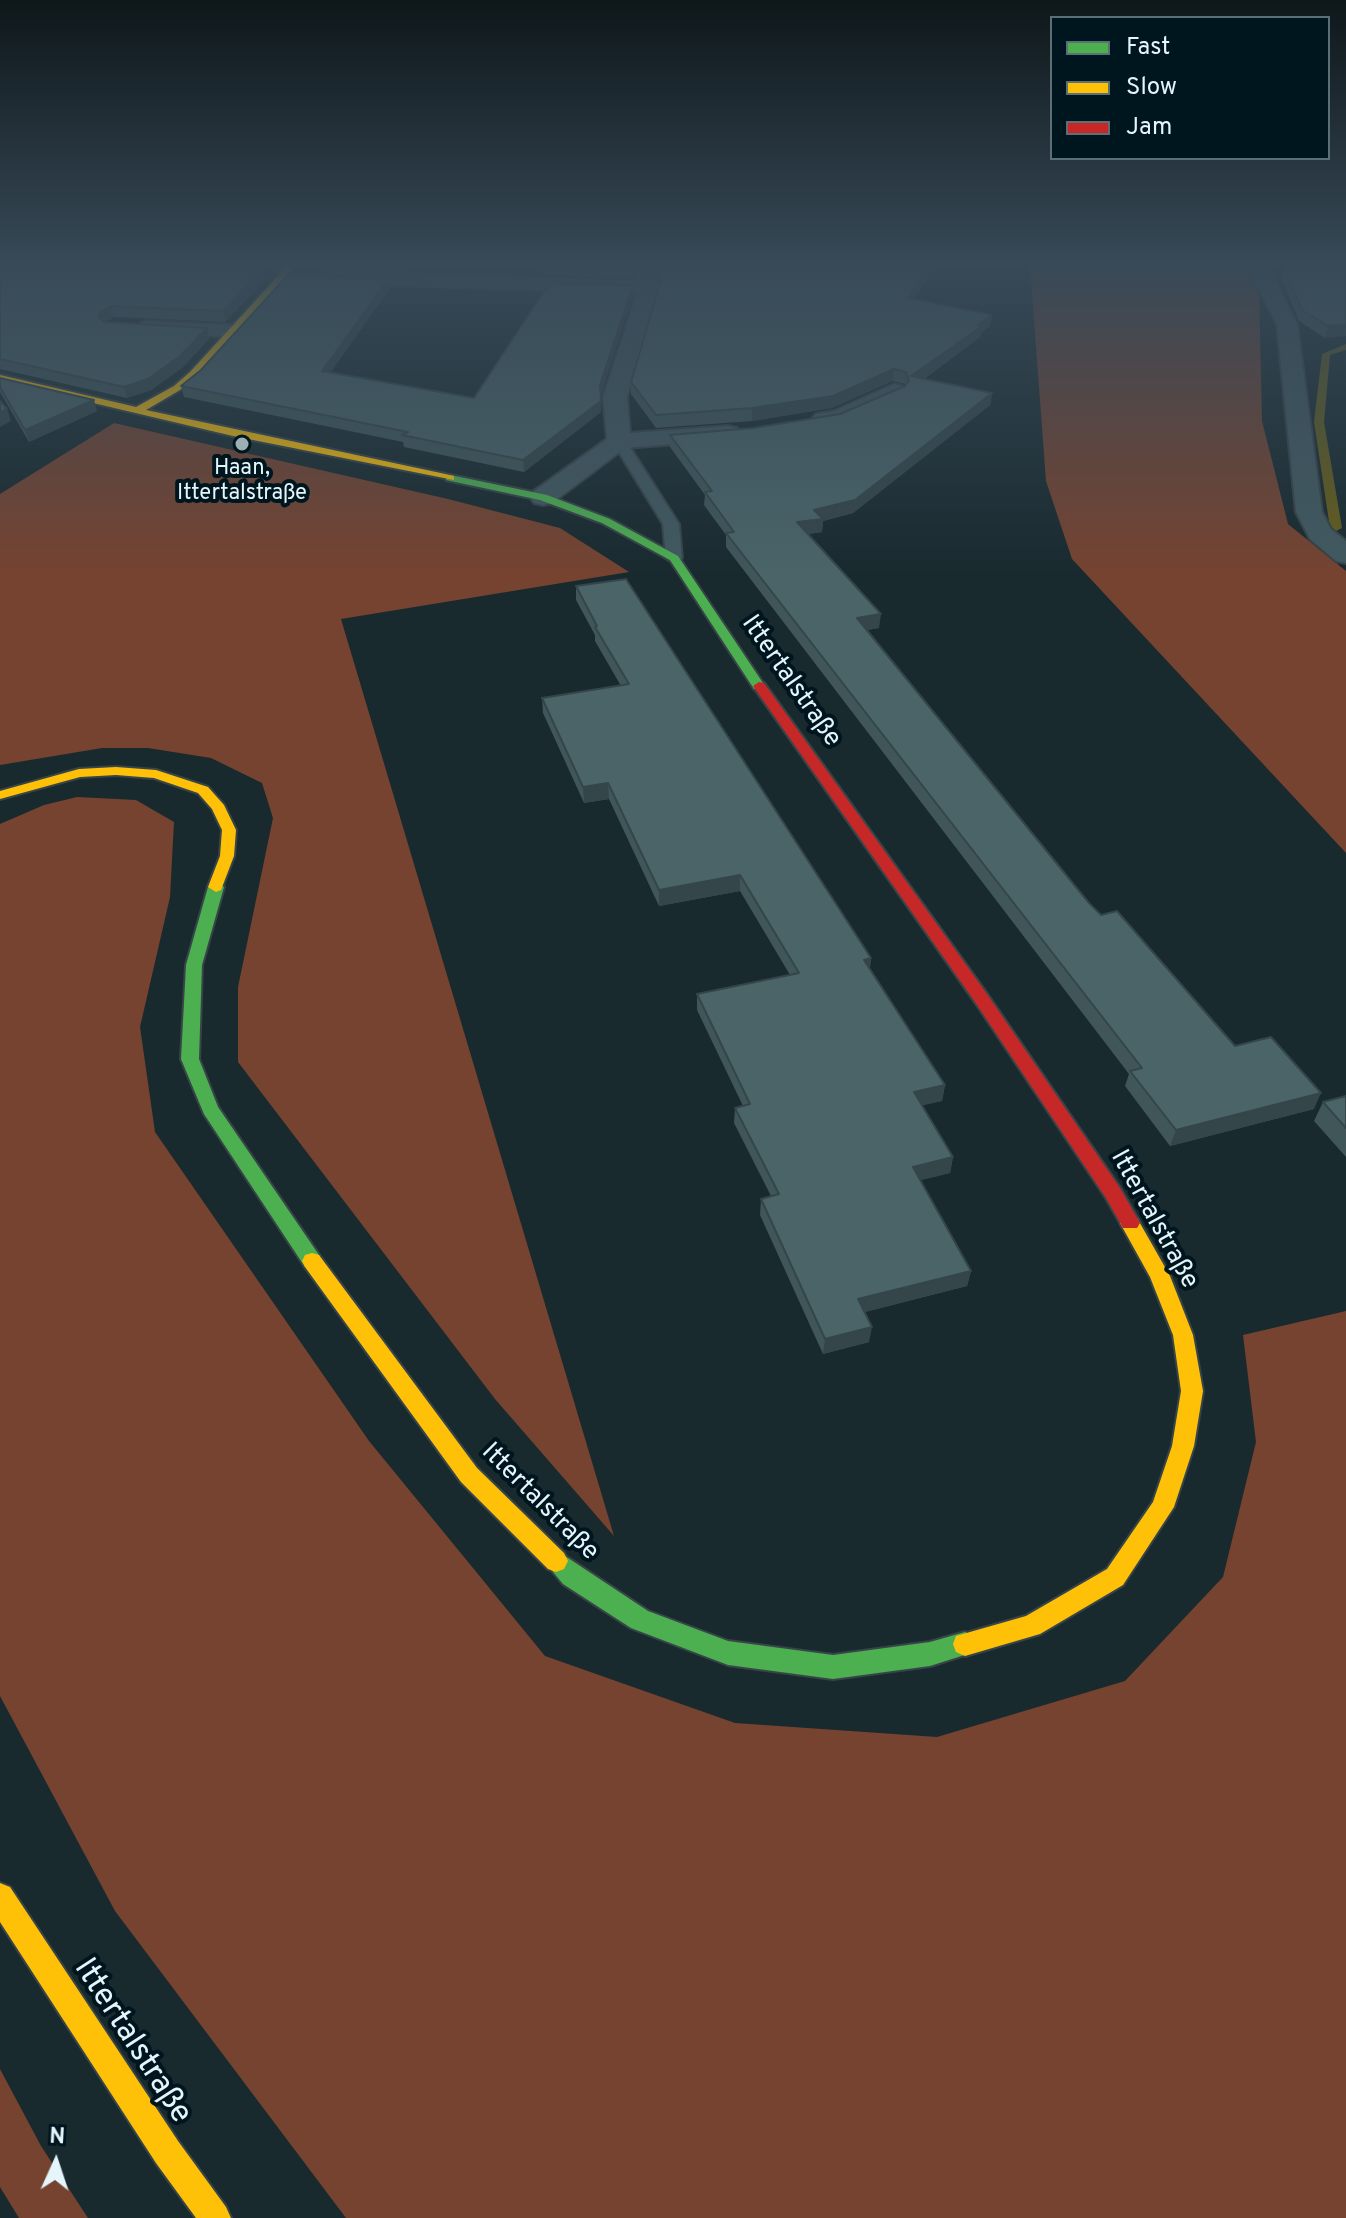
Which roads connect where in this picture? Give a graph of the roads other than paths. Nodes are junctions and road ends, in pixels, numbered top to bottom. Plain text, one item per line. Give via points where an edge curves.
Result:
1 (195, 370) edge
2 (622, 370) edge
3 (1292, 370) edge
4 (0, 378) edge
5 (894, 391) edge
6 (137, 411) junction
7 (796, 424) edge
8 (752, 431) edge
9 (619, 441) junction
10 (543, 497) junction
11 (1346, 555) edge
12 (674, 558) junction
13 (0, 795) edge
14 (0, 1897) edge
15 (215, 2218) edge

1 - 6 main road via 177,388
2 - 9 street via 615,397
3 - 11 street via 1309,512 1320,533
4 - 6 main road, Ittertalstraße
5 - 7 street via 839,417
6 - 10 main road, Ittertalstraße
8 - 9 street
9 - 10 street
9 - 12 lane via 671,524
10 - 12 main road, Ittertalstraße via 606,521
12 - 13 main road, Ittertalstraße via 1113,1193 1160,1276 1183,1335 1192,1391 1183,1446 1163,1507 1115,1577 1031,1626 930,1654 833,1667 728,1653 640,1620 571,1576 469,1475 281,1219 210,1109 190,1059 191,1015 194,965 227,856 229,830 219,808 203,790 156,774 79,773
14 - 15 main road, Ittertalstraße

